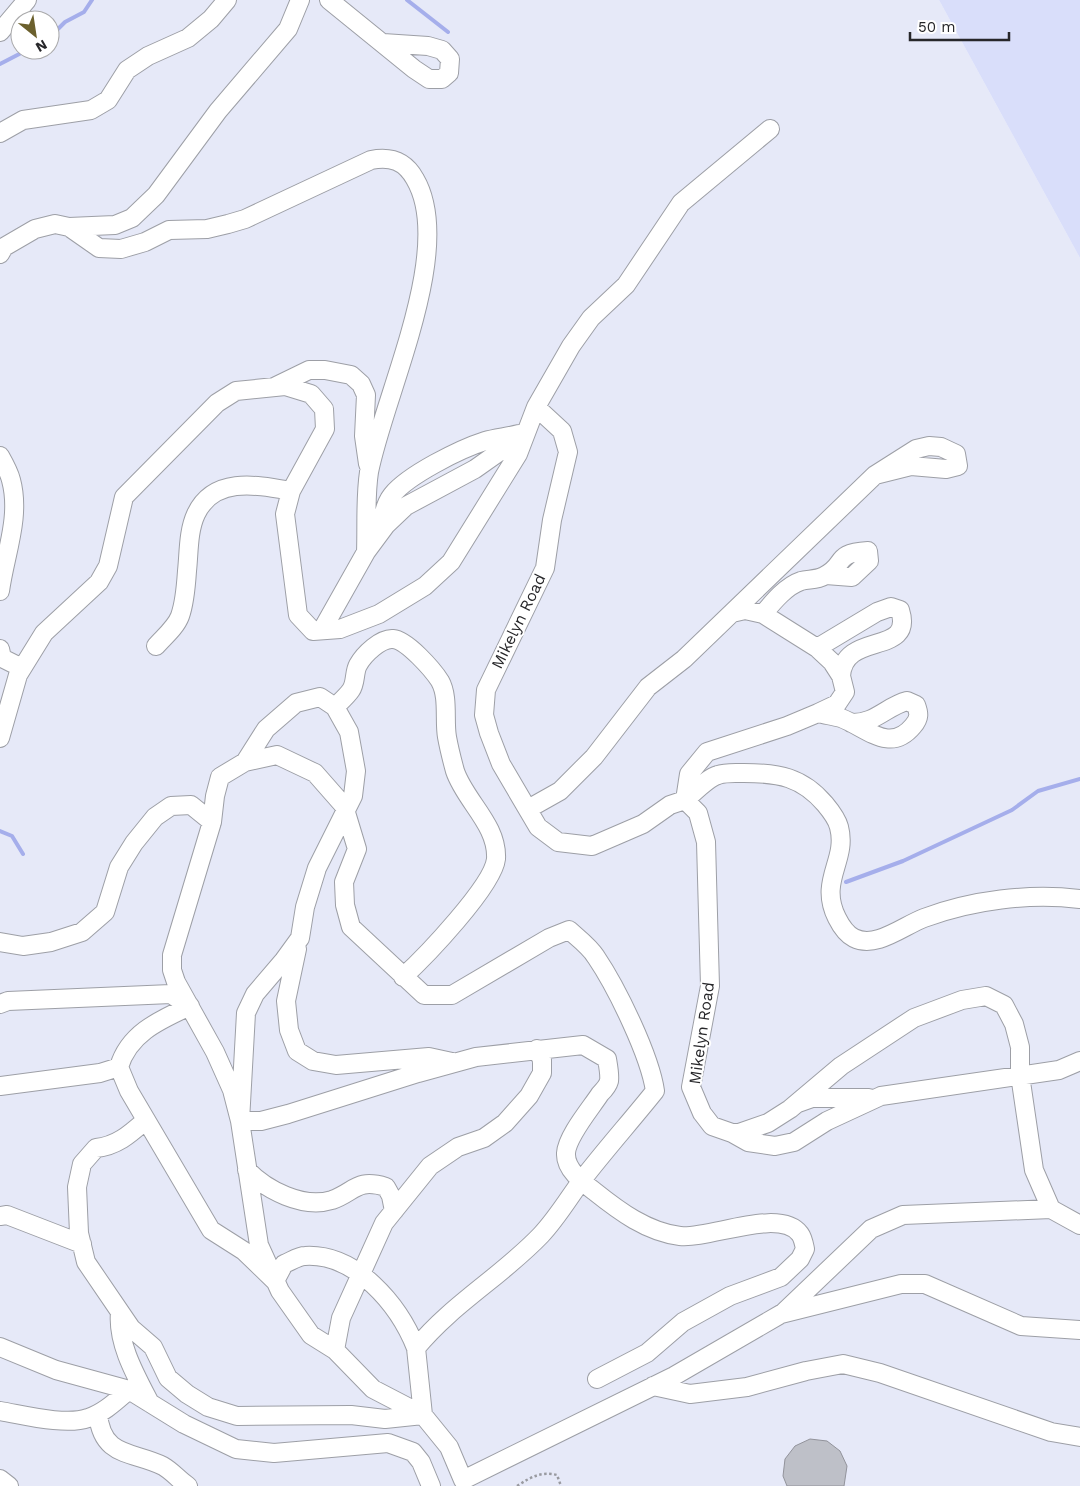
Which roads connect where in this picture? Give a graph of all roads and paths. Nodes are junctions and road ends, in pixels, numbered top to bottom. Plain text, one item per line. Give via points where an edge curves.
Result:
1 (27, 0) edge
2 (227, 0) edge
3 (300, 0) edge
4 (329, 0) edge
5 (0, 32) edge
6 (383, 43) dead end
7 (770, 129) dead end
8 (0, 133) edge
9 (69, 227) junction
10 (0, 254) edge
11 (274, 387) junction
12 (536, 407) junction
13 (526, 433) junction
14 (0, 456) edge
15 (369, 474) junction
16 (875, 475) dead end
17 (291, 491) junction
18 (366, 552) junction
19 (826, 575) dead end
20 (0, 591) edge
21 (732, 613) junction
22 (762, 614) junction
23 (322, 630) junction
24 (156, 646) dead end
25 (817, 648) junction
26 (0, 649) edge
27 (22, 668) junction
28 (841, 676) junction
29 (336, 707) junction
30 (818, 713) junction
31 (851, 723) dead end
32 (0, 738) edge
33 (245, 762) junction
34 (685, 800) junction
35 (528, 809) junction
36 (346, 813) junction
37 (212, 822) junction
38 (1080, 899) edge
39 (300, 938) junction
40 (0, 942) edge
41 (404, 977) junction
42 (0, 1004) edge
43 (190, 1006) junction
44 (537, 1050) junction
45 (1080, 1061) edge
46 (454, 1063) junction
47 (119, 1067) junction
48 (1020, 1076) junction
49 (0, 1086) edge
50 (881, 1096) junction
51 (796, 1104) junction
52 (146, 1120) junction
53 (240, 1121) junction
54 (732, 1133) junction
55 (247, 1170) junction
56 (581, 1181) junction
57 (1051, 1208) junction
58 (394, 1211) junction
59 (0, 1216) edge
60 (1080, 1225) edge
61 (82, 1244) junction
62 (360, 1274) junction
63 (276, 1281) junction
64 (120, 1311) junction
65 (781, 1314) junction
66 (1080, 1330) edge
67 (0, 1347) edge
68 (416, 1348) junction
69 (335, 1350) junction
70 (597, 1379) dead end
71 (653, 1386) junction
72 (129, 1390) junction
73 (150, 1403) junction
74 (0, 1411) edge
75 (98, 1414) junction
76 (423, 1415) junction
77 (237, 1416) junction
78 (215, 1437) junction
79 (1080, 1437) edge
80 (0, 1479) edge
81 (458, 1484) edge
82 (9, 1486) edge
83 (188, 1486) edge
84 (431, 1486) edge
85 (517, 1486) edge
86 (561, 1486) edge

1 - 5 street
2 - 8 street via 188,38 148,56 127,70 108,100 91,110 23,120
3 - 9 street via 288,29 218,111 156,195 132,218 115,225
4 - 6 street
7 - 12 street via 681,203 626,285 591,318
9 - 10 street via 55,224 34,229 4,247
9 - 15 street via 99,248 121,249 170,230 207,229 245,219 371,160 384,157 404,165 423,194 426,265 417,311 383,417
11 - 15 street via 309,370 340,372 351,375 361,384 367,404 364,436
11 - 17 street via 284,386 311,394 324,409 325,429
11 - 27 street via 236,391 217,403 124,497 108,566 99,582 44,633
12 - 13 street
12 - 35 street, Mikelyn Road via 562,431 568,452 545,568 486,690 484,715 501,764
13 - 18 street via 476,469 406,506
13 - 23 street via 518,454 450,562 425,586 379,614 340,629
14 - 20 street via 11,480 14,507
15 - 18 street
16 - 21 street
17 - 23 street via 285,514 298,616 314,630
17 - 24 street via 249,484 231,486 204,501 191,532 180,618
18 - 23 street
19 - 22 street via 800,581
21 - 22 street via 745,610
21 - 35 street via 684,659 648,687 594,758 560,791
22 - 25 street
25 - 28 street
25 - 28 street via 877,612 891,607 900,610 903,621 900,632 889,640 851,653 842,664
26 - 27 street via 2,658
27 - 32 street
28 - 30 street via 845,692 837,704
29 - 33 street via 320,697 296,703 266,728
29 - 36 street via 349,732 356,771 353,796
29 - 41 street via 352,689 358,664 378,644 392,638 406,642 440,681 455,771 468,799 486,822 493,838 496,858 491,875 435,947
30 - 31 street
30 - 34 street via 707,752 689,774
33 - 36 street via 277,755 315,773 344,806
33 - 37 street via 220,777
34 - 35 street, Mikelyn Road via 643,824 592,846 558,842 538,827
34 - 38 street via 717,775 754,773 778,776 798,780 813,790 839,826 838,859 829,893 834,910 842,928 853,938 864,941 879,940 923,918 950,909 1024,897
34 - 54 street, Mikelyn Road via 698,813 706,842 710,986 691,1087 702,1113 712,1126
36 - 39 street via 317,868
36 - 41 street via 357,849 344,882 345,905 351,927
37 - 40 street via 191,805 171,806 155,817 134,843 119,867 105,912 82,932 24,946
37 - 43 street via 172,955 176,982
39 - 46 street via 286,1001 289,1030 297,1051 313,1061 336,1065 429,1057
39 - 53 street via 255,994 246,1013
41 - 56 street via 424,995 452,995 549,938 569,930 596,956 618,995 652,1074 655,1091
42 - 43 street via 63,997 171,994
43 - 47 street via 146,1028 127,1047
43 - 53 street via 232,1090
44 - 46 street via 476,1057
44 - 56 street via 583,1045 607,1059 609,1082 574,1132 566,1152 569,1166
44 - 58 street via 542,1060 542,1073 529,1096 511,1117 484,1138 458,1147 430,1166
45 - 48 street via 1059,1070
46 - 53 street via 288,1114 261,1121
47 - 49 street via 100,1073
47 - 52 street
48 - 50 street
48 - 51 street via 1020,1047 1014,1024 1004,1005 986,996 962,1000 914,1018 841,1066
48 - 57 street via 1034,1170
50 - 51 street via 812,1098
50 - 54 street, Mikelyn Road via 827,1121 794,1142 775,1146 748,1142
51 - 54 street via 768,1123 750,1131
52 - 61 street via 111,1147 96,1148 82,1164 77,1187
52 - 63 street via 210,1230 244,1251
53 - 55 street
55 - 58 street via 277,1192 322,1203 355,1186 373,1183 386,1187
55 - 63 street via 259,1245
56 - 68 street via 564,1208 540,1236 436,1324
56 - 70 street via 617,1210 656,1232 706,1235 775,1222 792,1227 801,1235 805,1249 800,1259 781,1276 730,1296 683,1322 647,1354
57 - 60 street
57 - 65 street via 903,1215 871,1229
58 - 62 street via 384,1223
59 - 61 street via 7,1215
61 - 64 street via 86,1262
62 - 63 street via 336,1260 304,1256 284,1264
62 - 68 street via 401,1316
62 - 69 street via 341,1318
63 - 69 street via 311,1335
64 - 73 street via 119,1327
64 - 77 street via 131,1328 153,1347 168,1378 208,1407
65 - 66 street via 900,1284 925,1284 1021,1326
65 - 71 street
67 - 72 street via 56,1370
68 - 76 street
69 - 76 street via 373,1389
71 - 79 street via 690,1394 747,1387 843,1364 880,1373 1051,1432
71 - 81 street
72 - 73 street
72 - 75 street
73 - 78 street via 184,1424
74 - 75 street via 76,1420
75 - 83 street via 101,1431 109,1443 125,1454 165,1467
76 - 77 street via 385,1419 351,1415
76 - 81 street via 449,1447
77 - 78 street
78 - 84 street via 236,1450 274,1453 388,1443 413,1452
80 - 82 street
85 - 86 path via 531,1476 546,1472 557,1474

